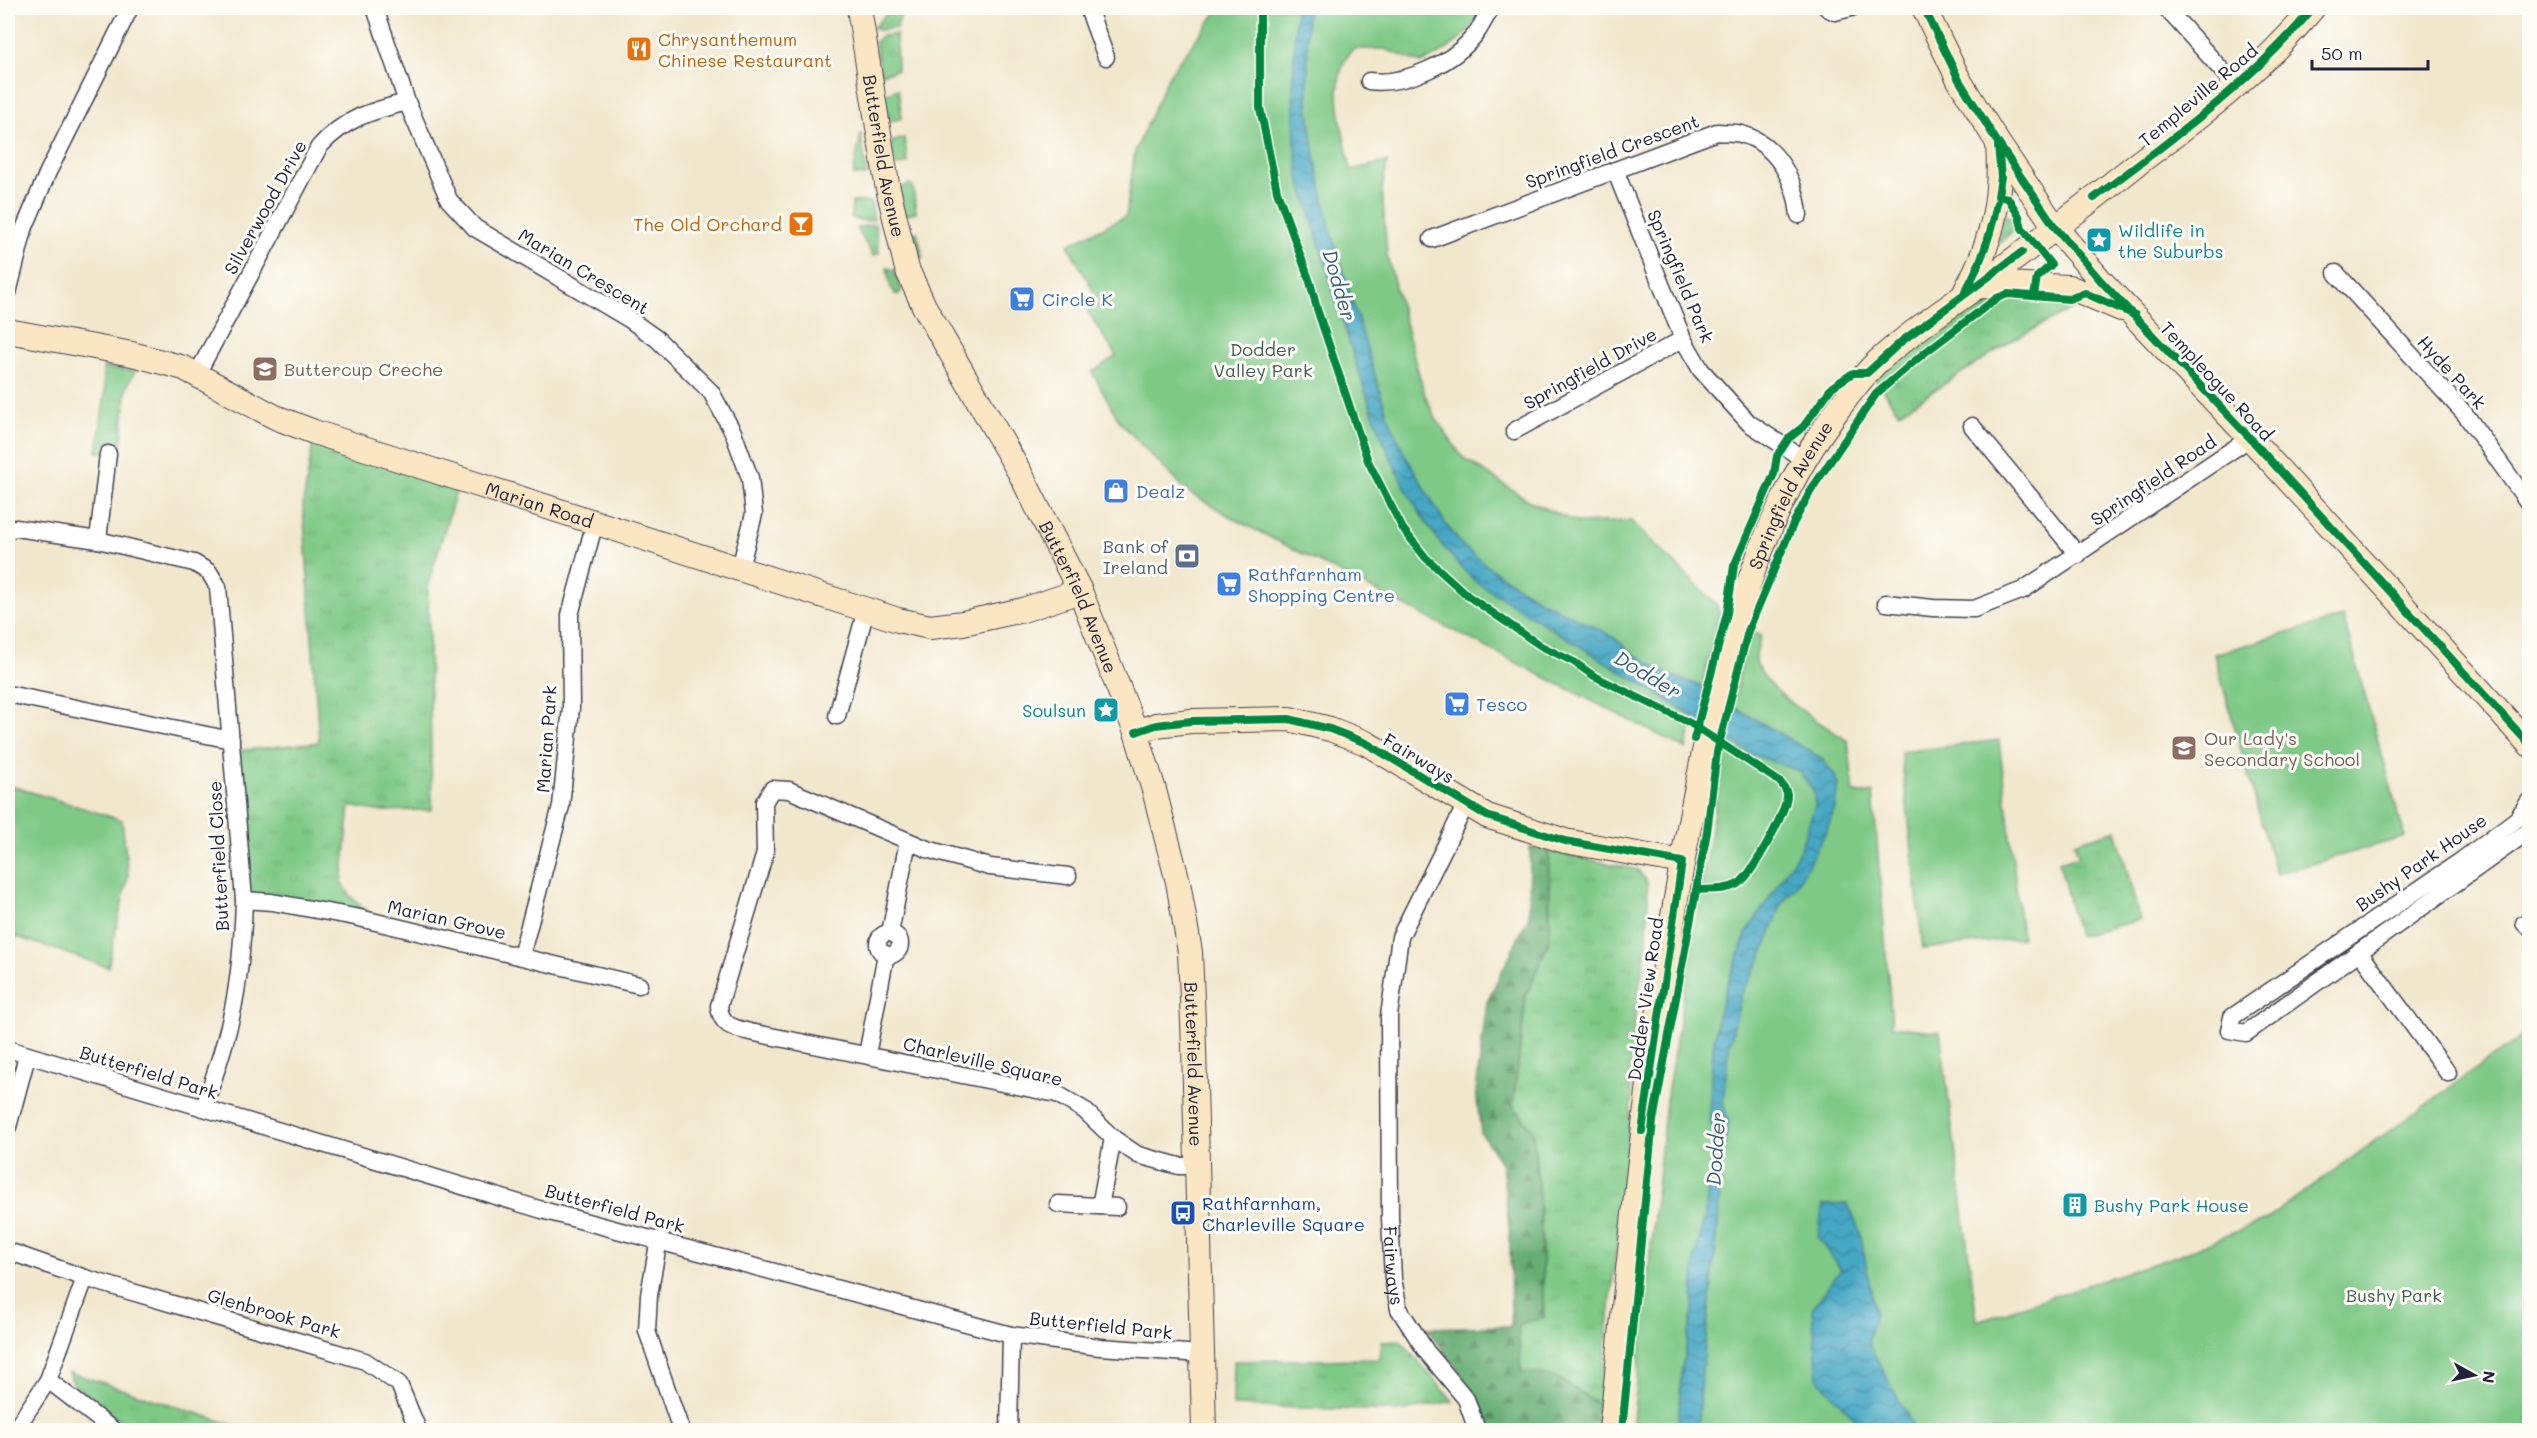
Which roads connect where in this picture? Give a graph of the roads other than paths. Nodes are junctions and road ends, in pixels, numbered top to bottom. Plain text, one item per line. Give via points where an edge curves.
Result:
1 (130, 8) edge
2 (375, 8) edge
3 (860, 8) edge
4 (1088, 8) edge
5 (1491, 8) edge
6 (1827, 8) edge
7 (1851, 8) edge
8 (1924, 8) edge
9 (2166, 8) edge
10 (2313, 8) edge
11 (1106, 57) dead end
12 (1369, 81) dead end
13 (2236, 86) junction
14 (407, 102) junction
15 (1998, 143) junction
16 (1615, 170) junction
17 (1799, 215) dead end
18 (2055, 228) junction
19 (1431, 238) dead end
20 (2336, 273) dead end
21 (1969, 292) junction
22 (8, 293) edge
23 (2135, 315) junction
24 (8, 331) edge
25 (1683, 339) junction
26 (197, 374) junction
27 (1972, 426) dead end
28 (1515, 431) dead end
29 (2250, 438) junction
30 (108, 454) dead end
31 (1803, 459) junction
32 (2529, 506) edge
33 (595, 522) junction
34 (8, 530) edge
35 (98, 540) junction
36 (2078, 555) junction
37 (740, 568) junction
38 (1080, 591) junction
39 (1886, 603) dead end
40 (866, 610) junction
41 (8, 694) edge
42 (837, 716) dead end
43 (1136, 732) junction
44 (231, 740) junction
45 (2529, 745) edge
46 (2529, 800) edge
47 (1466, 804) junction
48 (2529, 830) edge
49 (908, 841) junction
50 (1682, 862) junction
51 (1068, 876) dead end
52 (243, 900) junction
53 (2359, 952) junction
54 (521, 956) junction
55 (639, 985) dead end
56 (8, 1049) edge
57 (867, 1055) junction
58 (27, 1056) junction
59 (2448, 1073) dead end
60 (204, 1108) junction
61 (8, 1127) edge
62 (1113, 1138) junction
63 (1198, 1165) junction
64 (1058, 1204) dead end
65 (659, 1239) junction
66 (8, 1251) edge
67 (85, 1278) junction
68 (1011, 1335) junction
69 (1202, 1354) junction
70 (48, 1380) junction
71 (15, 1431) edge
72 (113, 1431) edge
73 (418, 1431) edge
74 (681, 1431) edge
75 (1009, 1431) edge
76 (1204, 1431) edge
77 (1477, 1431) edge
78 (1611, 1431) edge

1 - 22 street via 24,228
2 - 14 street, Marian Crescent
3 - 38 main road, Butterfield Avenue via 888,184 907,269
4 - 11 street
5 - 12 street via 1476,34 1447,59 1411,77 1384,83
6 - 7 street via 1835,12
8 - 15 main road, Templeogue Road via 1959,80
9 - 13 street
10 - 13 main road, Templeville Road via 2288,39
13 - 18 main road, Templeville Road
14 - 26 street, Silverwood Drive via 355,118 334,130 319,147
14 - 37 street, Marian Crescent via 449,200 475,228 648,332 711,392 733,432 750,478 754,514
15 - 18 main road, Templeogue Road
15 - 21 main road via 2001,177 1992,229
16 - 17 street, Springfield Crescent via 1717,132 1740,134 1761,142 1774,154 1796,189
16 - 19 street, Springfield Crescent
16 - 25 street, Springfield Park
18 - 21 main road, Springfield Avenue
18 - 23 main road, Templeogue Road
20 - 32 street, Hyde Park via 2465,414
21 - 23 main road via 2016,284 2069,287
21 - 31 main road, Springfield Avenue via 1875,364
23 - 29 main road, Templeogue Road
24 - 26 main road, Marian Road via 132,354
25 - 28 street, Springfield Drive
25 - 31 street, Springfield Park via 1701,370 1749,423
26 - 33 main road, Marian Road via 275,417 304,428
27 - 36 street
29 - 36 street, Springfield Road
29 - 45 main road, Templeogue Road
30 - 35 street
31 - 50 main road, Springfield Avenue via 1762,545 1720,684
33 - 37 main road, Marian Road
33 - 54 street, Marian Park via 570,615 571,708 561,806
34 - 35 street, Butterfield Close
35 - 44 street, Butterfield Close via 194,563 209,572 218,587
36 - 39 street, Springfield Road via 2023,590 1974,609
37 - 40 main road, Marian Road
38 - 40 main road, Marian Road via 1023,609 930,627
38 - 43 main road, Butterfield Avenue
40 - 42 street
41 - 44 street
43 - 47 main road, Fairways via 1191,721 1289,719 1365,743
43 - 63 main road, Butterfield Avenue via 1178,882 1190,952
44 - 52 street, Butterfield Close
46 - 53 street, Bushy Park House via 2517,819 2462,860 2232,1017 2229,1030 2246,1033
47 - 50 main road, Fairways via 1487,816 1565,840
47 - 77 street, Fairways via 1400,937 1389,1016 1390,1217 1393,1279 1399,1309 1426,1351 1466,1399
48 - 53 street, Bushy Park House
49 - 51 street, Charleville Square via 990,867
49 - 57 street via 890,933 878,942 886,954
49 - 57 street, Charleville Square via 789,790 772,789 764,802 765,853 719,1006 720,1017 728,1026
50 - 78 main road, Dodder View Road via 1641,1141
52 - 54 street, Marian Grove via 320,910
52 - 60 street, Butterfield Close via 236,993
53 - 59 street
54 - 55 street, Marian Grove
56 - 58 street, Butterfield Park
57 - 62 street, Charleville Square via 1057,1094 1084,1110
58 - 60 street, Butterfield Park
58 - 61 street
60 - 65 street, Butterfield Park via 468,1189
62 - 63 street, Charleville Square via 1140,1152
62 - 64 street via 1108,1206
63 - 69 main road, Butterfield Avenue
65 - 68 street, Butterfield Park
65 - 74 street via 647,1331
66 - 67 street, Glenbrook Park
67 - 70 street
67 - 73 street, Glenbrook Park via 365,1361 399,1384
68 - 69 street, Butterfield Park via 1100,1347
68 - 75 street
69 - 76 main road, Butterfield Avenue
70 - 71 street
70 - 72 street

